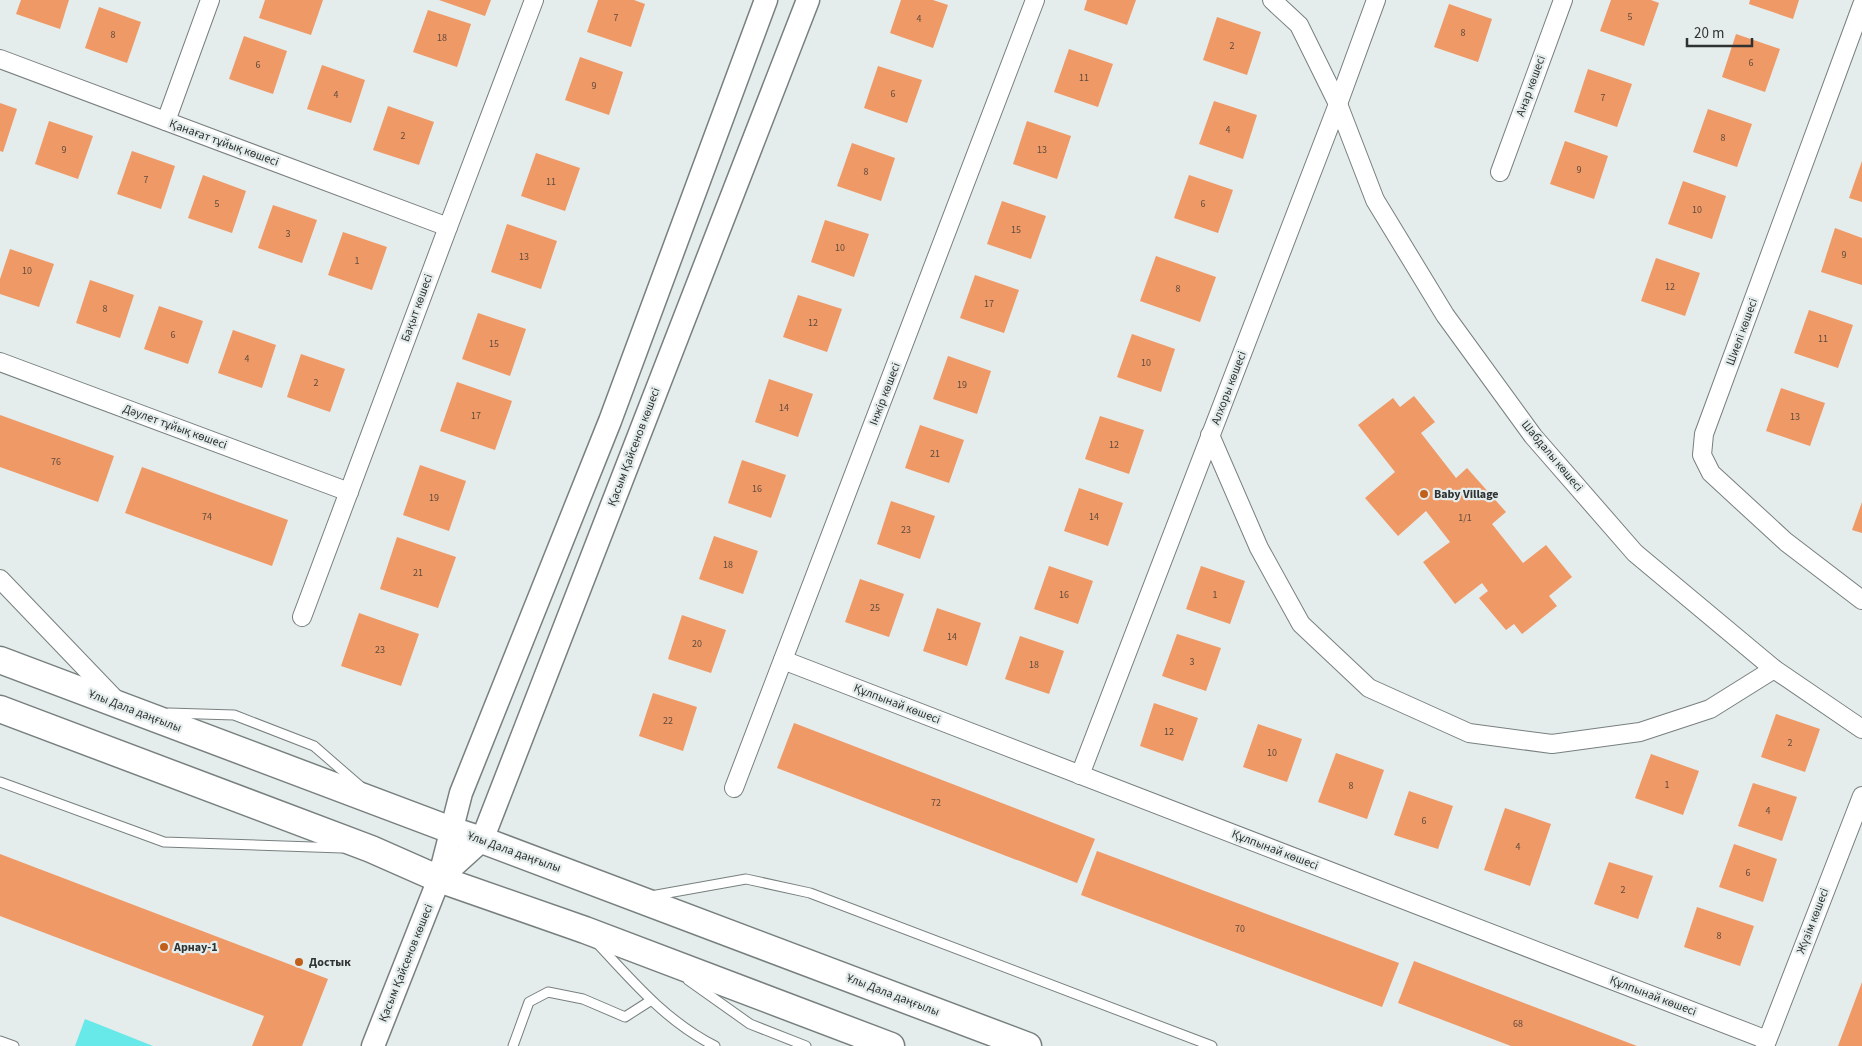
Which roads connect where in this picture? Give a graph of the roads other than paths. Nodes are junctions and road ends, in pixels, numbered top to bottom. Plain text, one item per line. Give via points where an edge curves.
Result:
1 (210, 0) edge
2 (534, 0) edge
3 (766, 0) edge
4 (808, 0) edge
5 (1035, 0) edge
6 (1272, 0) edge
7 (1376, 0) edge
8 (1562, 0) edge
9 (1862, 5) edge
10 (0, 59) edge
11 (1338, 104) junction
12 (166, 121) junction
13 (1500, 172) dead end
14 (448, 226) junction
15 (0, 362) edge
16 (1210, 435) junction
17 (349, 492) junction
18 (0, 579) edge
19 (1862, 600) edge
20 (302, 617) dead end
21 (0, 660) edge
22 (783, 660) junction
23 (1774, 669) junction
24 (0, 709) edge
25 (130, 709) junction
26 (1862, 729) edge
27 (1080, 775) junction
28 (0, 782) edge
29 (734, 788) dead end
30 (1862, 796) edge
31 (451, 830) junction
32 (482, 840) junction
33 (371, 849) junction
34 (439, 879) junction
35 (638, 898) junction
36 (585, 930) junction
37 (656, 957) junction
38 (650, 1001) junction
39 (0, 1040) edge
40 (1766, 1043) edge
41 (14, 1046) edge
42 (373, 1046) edge
43 (513, 1046) edge
44 (715, 1046) edge
45 (806, 1046) edge
46 (890, 1046) edge
47 (1028, 1046) edge
48 (1212, 1046) edge

1 - 12 street
2 - 14 street, Бақыт көшесі
3 - 31 street, Қасым Қайсенов көшесі via 610,421 461,793
4 - 32 street, Қасым Қайсенов көшесі
5 - 22 street, Інжір көшесі
6 - 11 street, Шабдалы көшесі via 1299,25
7 - 11 street, Алхоры көшесі
8 - 13 street, Анар көшесі
9 - 19 street, Шиелі көшесі via 1704,434 1702,455 1711,473 1786,542
10 - 12 street, Қанағат тұйық көшесі
11 - 16 street, Алхоры көшесі
11 - 23 street, Шабдалы көшесі via 1375,200 1445,315 1533,436 1635,553
12 - 14 street, Қанағат тұйық көшесі
14 - 17 street, Бақыт көшесі
15 - 17 street, Дәулет тұйық көшесі
16 - 23 street via 1259,548 1301,624 1369,688 1469,733 1552,744 1640,732 1710,709
16 - 27 street, Алхоры көшесі
17 - 20 street, Бақыт көшесі
18 - 25 street
21 - 25 main road, Ұлы Дала даңғылы
22 - 27 street, Құлпынай көшесі
22 - 29 street, Інжір көшесі
23 - 26 street, Шабдалы көшесі
24 - 33 main road
25 - 31 main road, Ұлы Дала даңғылы
27 - 40 street, Құлпынай көшесі
28 - 33 lane via 164,842
30 - 40 street, Жүзім көшесі
31 - 32 main road, Ұлы Дала даңғылы
31 - 34 street, Қасым Қайсенов көшесі
32 - 34 street, Қасым Қайсенов көшесі
32 - 35 main road, Ұлы Дала даңғылы
33 - 34 main road
34 - 36 main road
34 - 42 street, Қасым Қайсенов көшесі
35 - 47 main road, Ұлы Дала даңғылы
35 - 48 lane via 746,879 810,893
36 - 37 main road
36 - 38 lane
37 - 45 lane via 750,1024
37 - 46 main road
38 - 43 lane via 625,1017 583,999 548,992 529,1002
38 - 44 lane
39 - 41 lane

